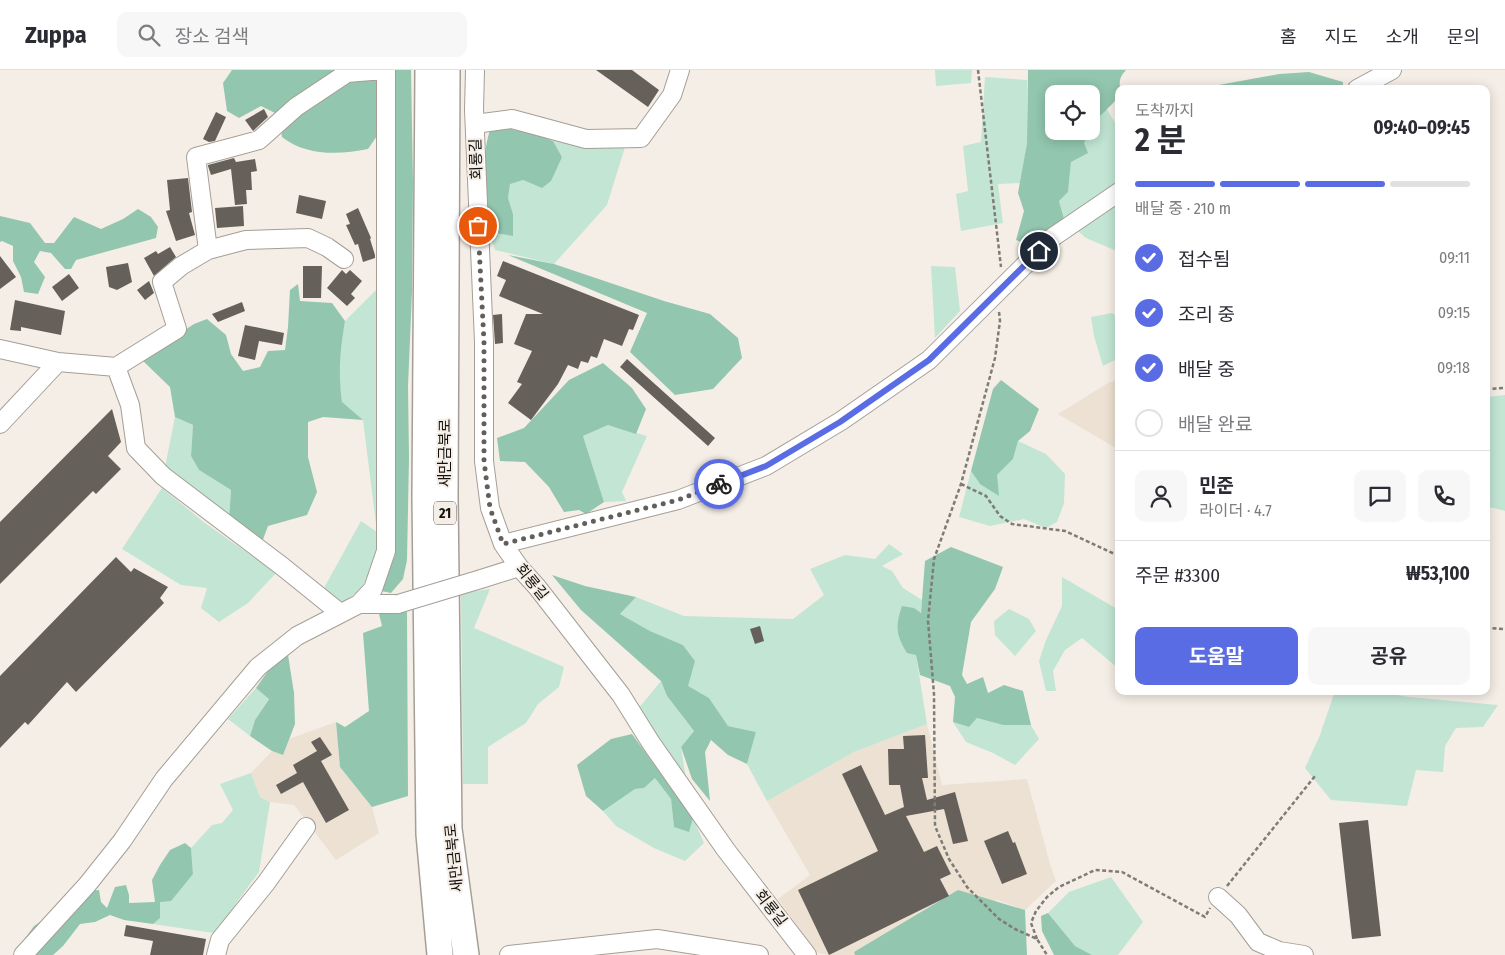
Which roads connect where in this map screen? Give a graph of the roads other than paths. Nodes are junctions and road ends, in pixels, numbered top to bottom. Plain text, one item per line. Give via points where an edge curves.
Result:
1 (384, 70) edge
2 (428, 70) edge
3 (447, 70) edge
4 (475, 70) edge
5 (680, 70) edge
6 (1392, 70) edge
7 (1364, 85) edge
8 (475, 124) junction
9 (1115, 195) edge
10 (208, 250) junction
11 (344, 259) dead end
12 (0, 349) edge
13 (58, 362) junction
14 (116, 367) junction
15 (0, 424) edge
16 (503, 544) junction
17 (519, 567) junction
18 (359, 604) junction
19 (340, 613) junction
20 (306, 827) dead end
21 (1218, 897) road end
22 (23, 955) edge
23 (216, 955) edge
24 (440, 955) edge
25 (466, 955) edge
26 (509, 955) edge
27 (759, 955) edge
28 (807, 955) edge
29 (1304, 955) edge

1 - 10 street via 347,72 296,107 259,140 196,157
1 - 18 street via 386,551 373,589
2 - 24 highway, 새만금북로 / 21 via 425,497 429,834
3 - 25 highway, 새만금북로 / 21 via 445,496 449,829
4 - 8 street, 회룡길
5 - 8 street via 672,95 640,138 586,139 512,118
6 - 7 street
8 - 16 street, 회룡길 via 484,342 484,461 490,508
9 - 16 street via 1053,237 929,360 840,422 766,466 678,500
10 - 11 street via 246,240 308,238 327,246
10 - 14 street via 162,282 177,329
12 - 13 street
13 - 14 street
13 - 15 street
14 - 19 street via 130,405 136,448 163,476
16 - 17 street, 회룡길
17 - 18 street, bridge via 398,604
17 - 28 street, 회룡길 via 621,696 726,850
18 - 19 street
19 - 22 street via 297,636 258,667 164,779 87,885
20 - 23 street via 220,940
21 - 29 street via 1238,915 1258,942 1279,951
26 - 27 street via 657,939

